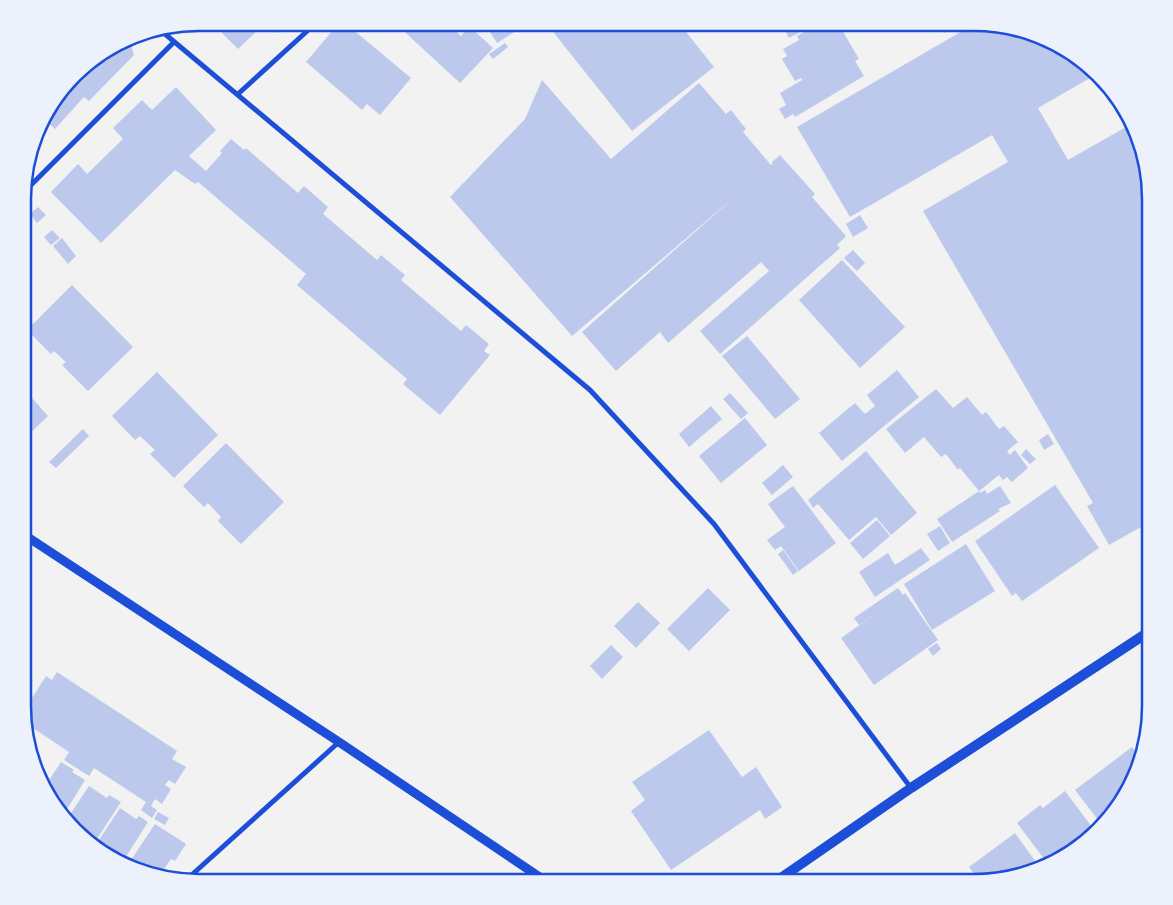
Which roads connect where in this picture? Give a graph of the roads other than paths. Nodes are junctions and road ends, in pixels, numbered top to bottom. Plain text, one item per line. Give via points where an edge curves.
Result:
1 (305, 32) edge
2 (165, 34) edge
3 (174, 42) junction
4 (238, 94) junction
5 (32, 184) edge
6 (32, 540) edge
7 (1141, 637) edge
8 (339, 742) junction
9 (911, 788) junction
10 (194, 873) edge
11 (534, 873) edge
12 (787, 874) edge

1 - 4 street
2 - 3 street
3 - 4 street
3 - 5 street
4 - 9 street via 590,390 714,524
6 - 8 street
7 - 9 main road
8 - 10 street
8 - 11 street
9 - 12 main road

